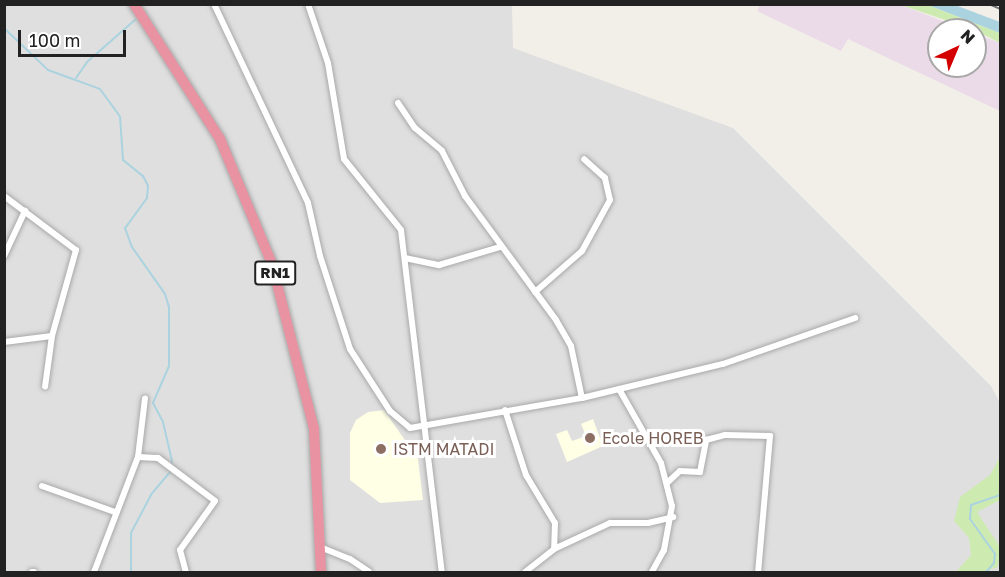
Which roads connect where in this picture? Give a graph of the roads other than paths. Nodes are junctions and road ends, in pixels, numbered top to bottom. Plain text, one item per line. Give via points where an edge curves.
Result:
1 (134, 4) edge
2 (214, 4) edge
3 (308, 4) edge
4 (398, 103) dead end
5 (584, 159) dead end
6 (4, 196) edge
7 (25, 211) junction
8 (500, 247) junction
9 (4, 256) edge
10 (404, 258) junction
11 (535, 292) junction
12 (855, 318) dead end
13 (52, 336) junction
14 (4, 342) edge
15 (45, 387) dead end
16 (619, 389) junction
17 (145, 398) dead end
18 (582, 398) junction
19 (505, 410) junction
20 (424, 428) junction
21 (138, 457) junction
22 (668, 482) junction
23 (42, 486) dead end
24 (115, 512) junction
25 (673, 517) junction
26 (320, 547) junction
27 (554, 549) junction
28 (94, 573) edge
29 (186, 573) edge
30 (321, 573) edge
31 (369, 573) edge
32 (442, 573) edge
33 (525, 573) edge
34 (652, 573) edge
35 (758, 573) edge

1 - 26 highway, RN1 via 220,139 272,264 314,429
2 - 20 street via 308,203 350,349 390,411 410,428
3 - 10 street via 328,63 342,151 399,223
4 - 8 street via 415,128 442,151 459,188
5 - 11 street via 604,178 610,200 582,251
6 - 7 street
7 - 9 street
7 - 13 street via 76,250
8 - 10 street via 438,265
8 - 11 street
10 - 20 street
11 - 18 street via 571,346
12 - 16 street via 745,353 723,364
13 - 14 street
13 - 15 street
16 - 18 street
16 - 22 street
17 - 21 street
18 - 19 street
19 - 20 street
19 - 27 street via 526,476 555,523
20 - 32 street
21 - 24 street
21 - 29 street via 158,458 215,501 180,550
22 - 25 street
22 - 35 street via 680,471 700,472 706,440 725,435 770,436
23 - 24 street
24 - 28 street
25 - 27 street via 648,523 610,523
25 - 34 street via 664,550
26 - 30 highway, RN1
26 - 31 street via 350,559
27 - 33 street

